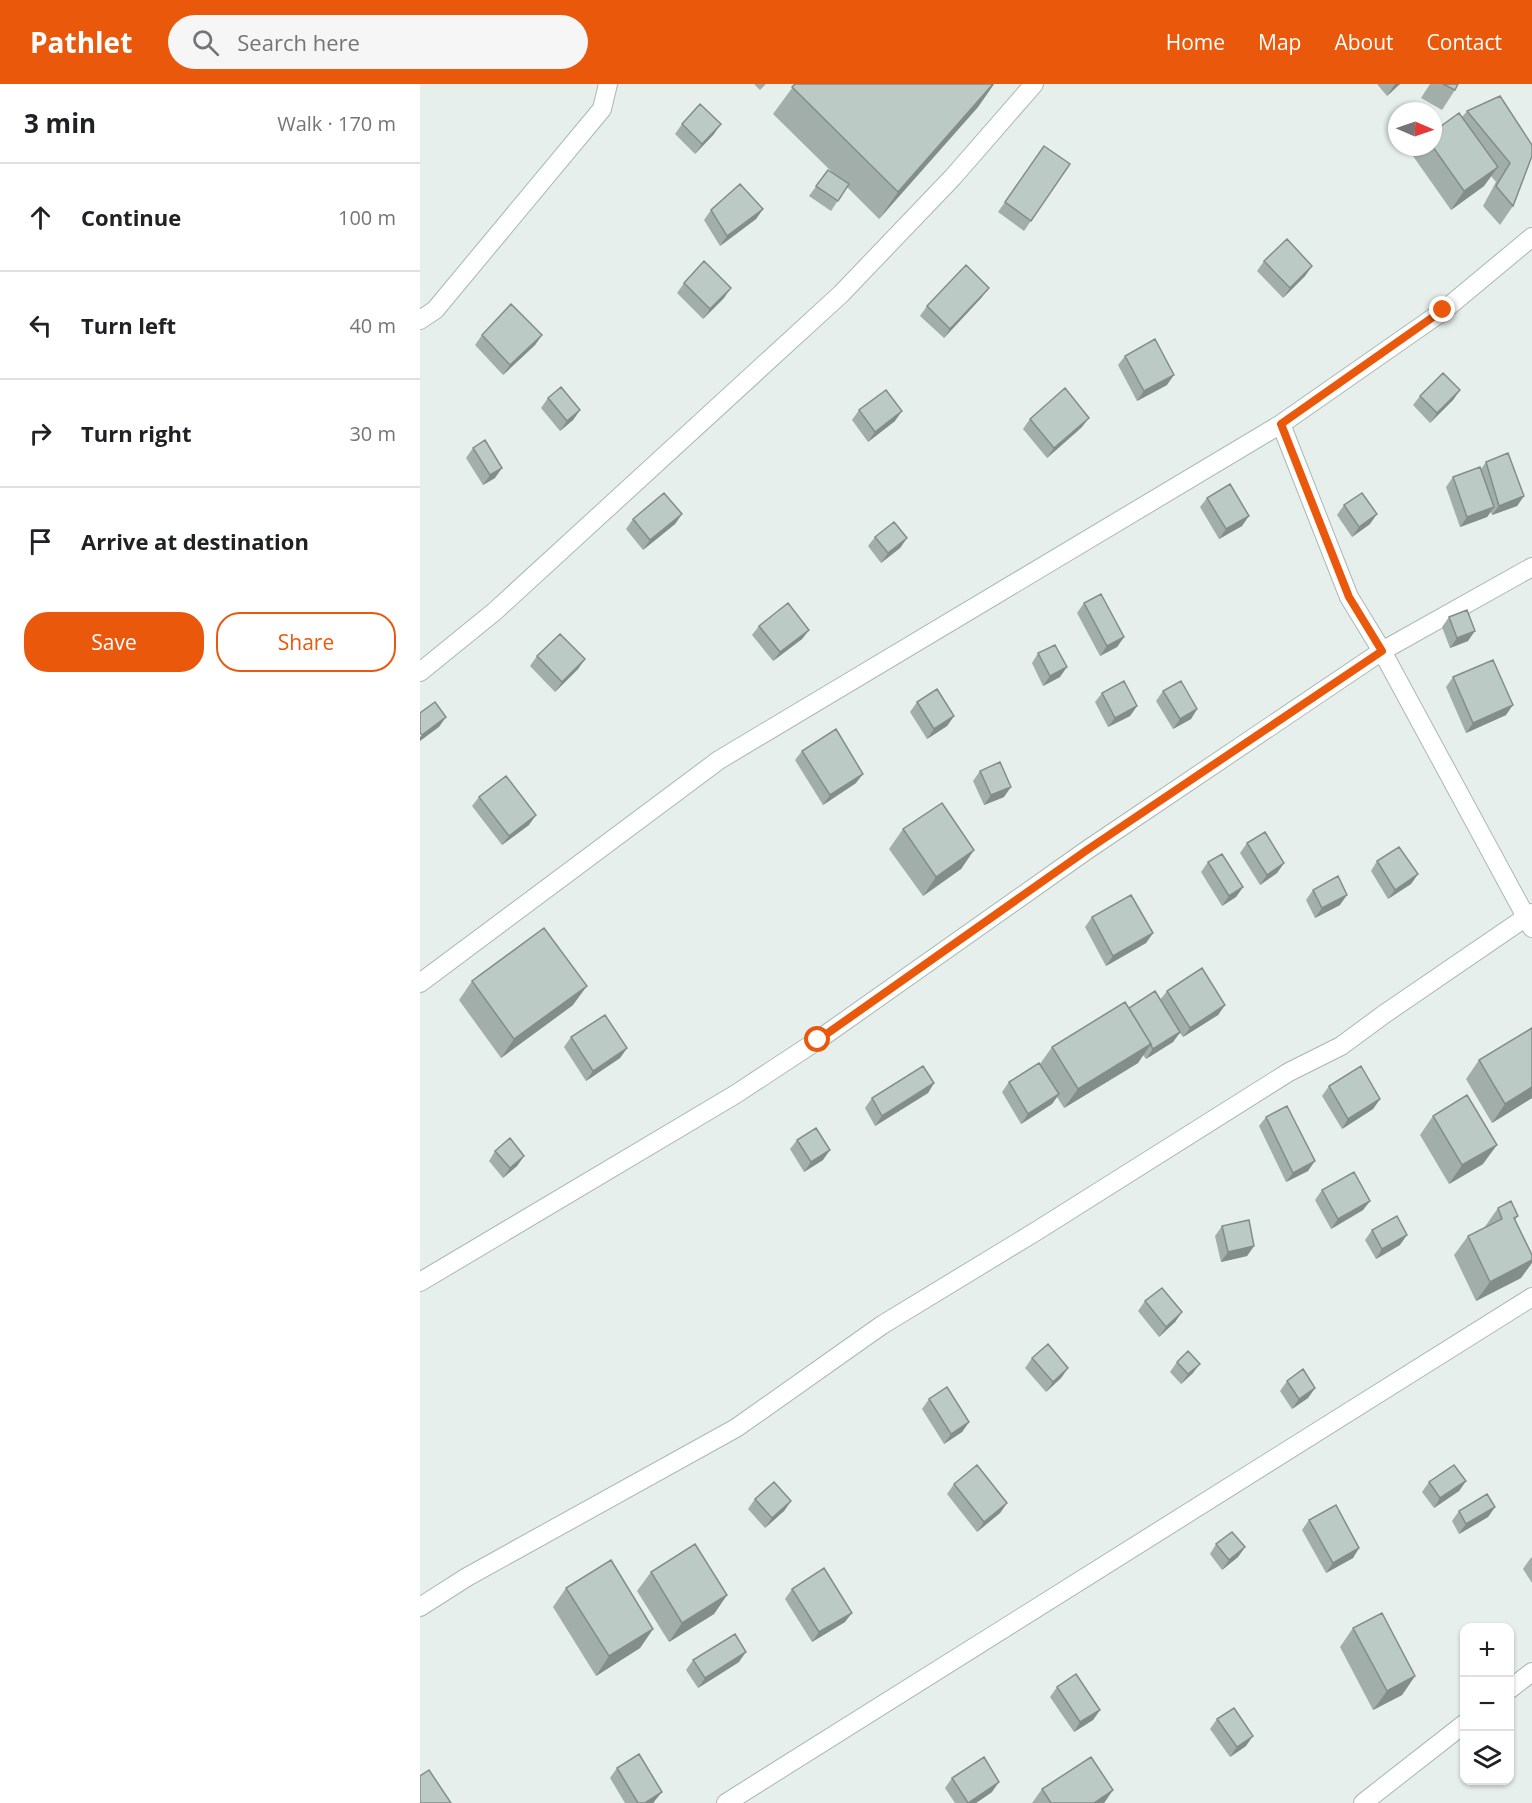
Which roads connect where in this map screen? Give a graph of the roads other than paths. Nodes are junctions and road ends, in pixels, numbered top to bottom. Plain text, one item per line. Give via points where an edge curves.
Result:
1 (608, 84) edge
2 (1034, 84) edge
3 (1532, 237) edge
4 (420, 321) edge
5 (1281, 424) junction
6 (1532, 567) edge
7 (1382, 651) junction
8 (420, 672) edge
9 (1530, 919) edge
10 (420, 983) edge
11 (420, 1282) edge
12 (1532, 1298) edge
13 (420, 1607) edge
14 (1532, 1672) edge
15 (1514, 1685) edge
16 (1460, 1727) edge
17 (726, 1803) edge
18 (1363, 1803) edge

1 - 4 street via 602,109 435,310
2 - 8 street via 953,177 841,294 494,612
3 - 5 street via 1443,310
5 - 7 street via 1349,597
5 - 10 street via 719,760
6 - 7 street
7 - 9 street
7 - 11 street via 754,1082
9 - 13 street via 1341,1046 1289,1072 882,1325 736,1428 467,1576
12 - 17 street
14 - 15 street
16 - 18 street

